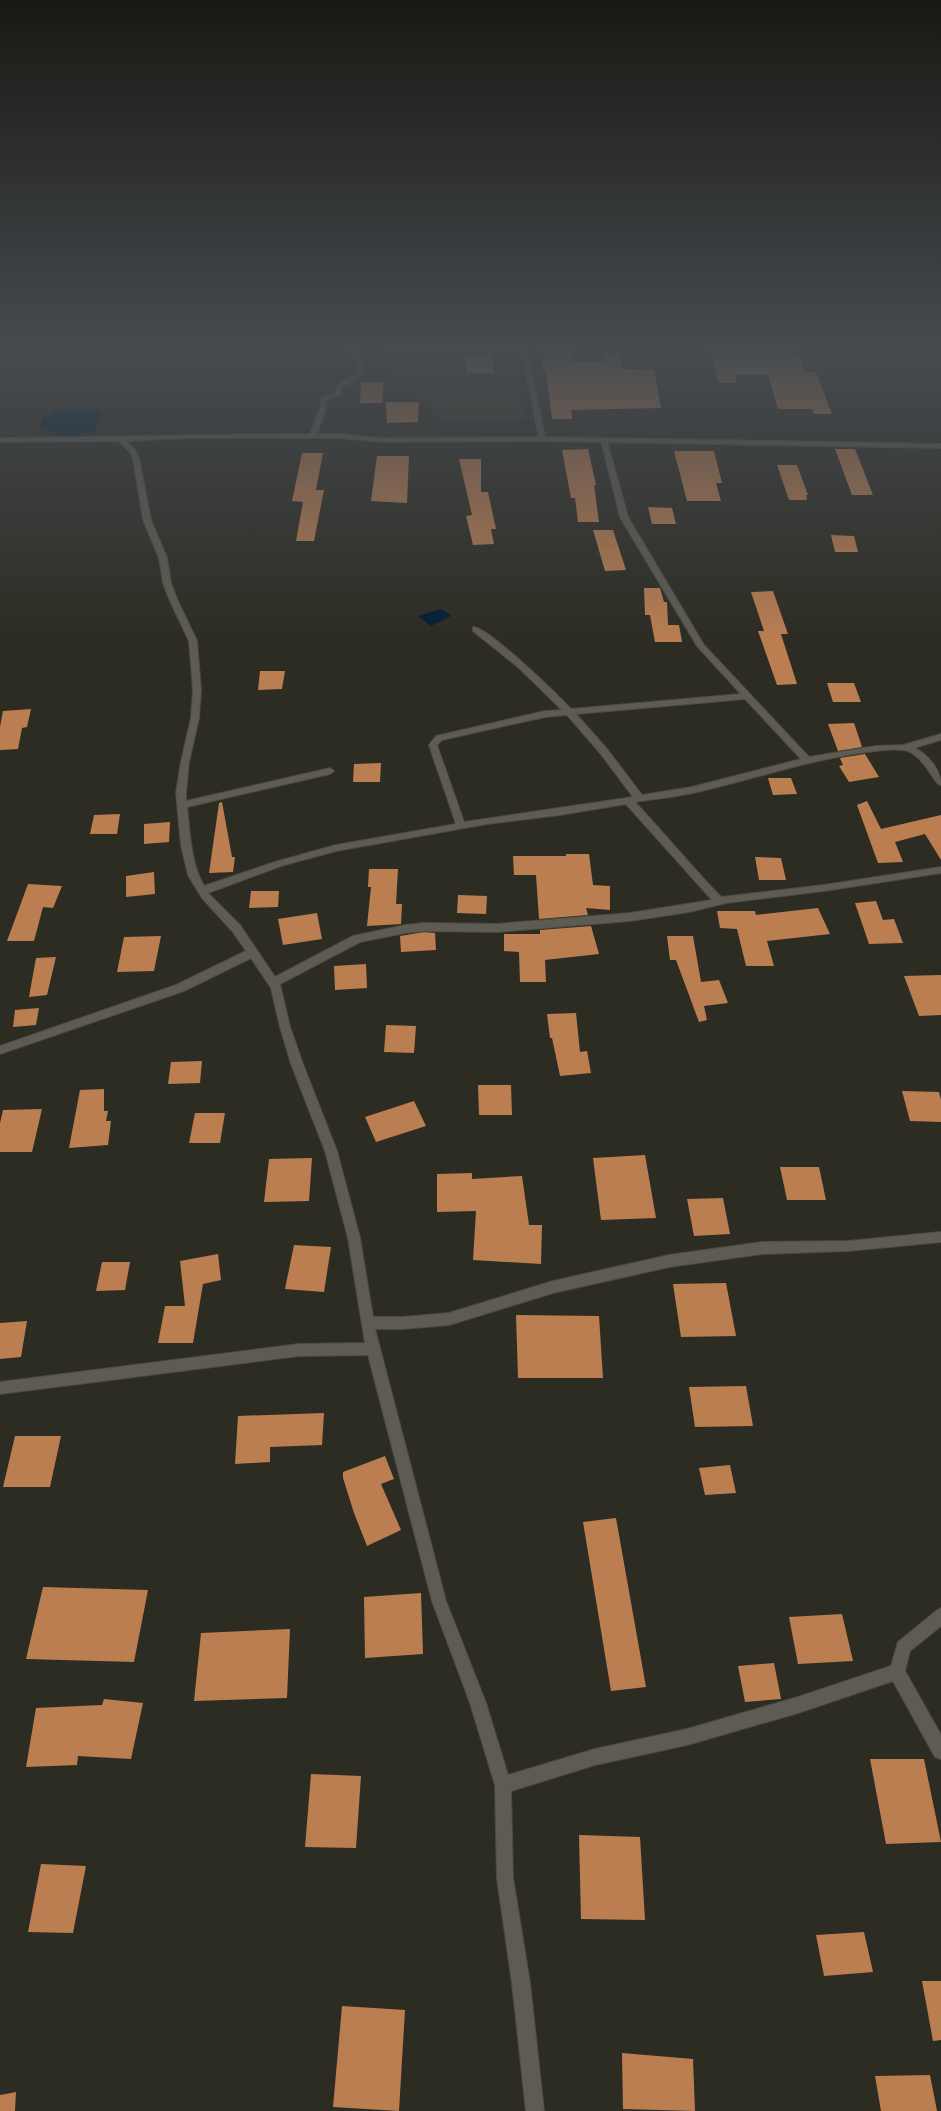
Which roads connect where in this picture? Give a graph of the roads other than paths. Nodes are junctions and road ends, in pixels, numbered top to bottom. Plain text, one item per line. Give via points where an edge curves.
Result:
1 (127, 447) edge
2 (606, 447) edge
3 (476, 628) dead end
4 (747, 696) junction
5 (570, 711) junction
6 (941, 737) edge
7 (902, 749) junction
8 (807, 760) junction
9 (330, 771) dead end
10 (941, 782) edge
11 (639, 798) junction
12 (628, 800) junction
13 (183, 805) junction
14 (461, 826) junction
15 (941, 870) edge
16 (202, 891) junction
17 (719, 901) junction
18 (253, 952) junction
19 (273, 983) junction
20 (0, 1050) edge
21 (941, 1237) edge
22 (367, 1323) junction
23 (372, 1349) junction
24 (0, 1388) edge
25 (941, 1616) edge
26 (897, 1672) junction
27 (941, 1751) edge
28 (503, 1785) junction
29 (535, 2111) edge

1 - 13 street via 136,458 147,520 163,558 167,583 193,641 196,718 185,762 181,793
2 - 4 street via 624,517 701,646
3 - 5 street via 513,656
4 - 5 street
4 - 8 street
5 - 11 street
5 - 14 street via 545,714 439,738 433,745
6 - 7 street
7 - 8 street via 886,748
7 - 10 street via 912,750 920,755
8 - 11 street via 692,790
9 - 13 street
11 - 12 street
12 - 14 street
12 - 17 street
13 - 16 street via 188,852 193,874
14 - 16 street via 336,848 278,864
15 - 17 street
16 - 18 street via 214,908 236,928
17 - 19 street via 630,917 497,928 405,929 357,939
18 - 19 street
18 - 20 street via 180,988
19 - 22 street via 297,1064 332,1151 354,1238
21 - 22 street via 848,1246 762,1248 669,1261 553,1288 449,1319
22 - 23 street
23 - 24 street via 299,1350
23 - 28 street via 439,1601 478,1703
25 - 26 street via 903,1648
26 - 27 street
26 - 28 street via 783,1710 687,1737 595,1757
28 - 29 street via 505,1878 521,1983

